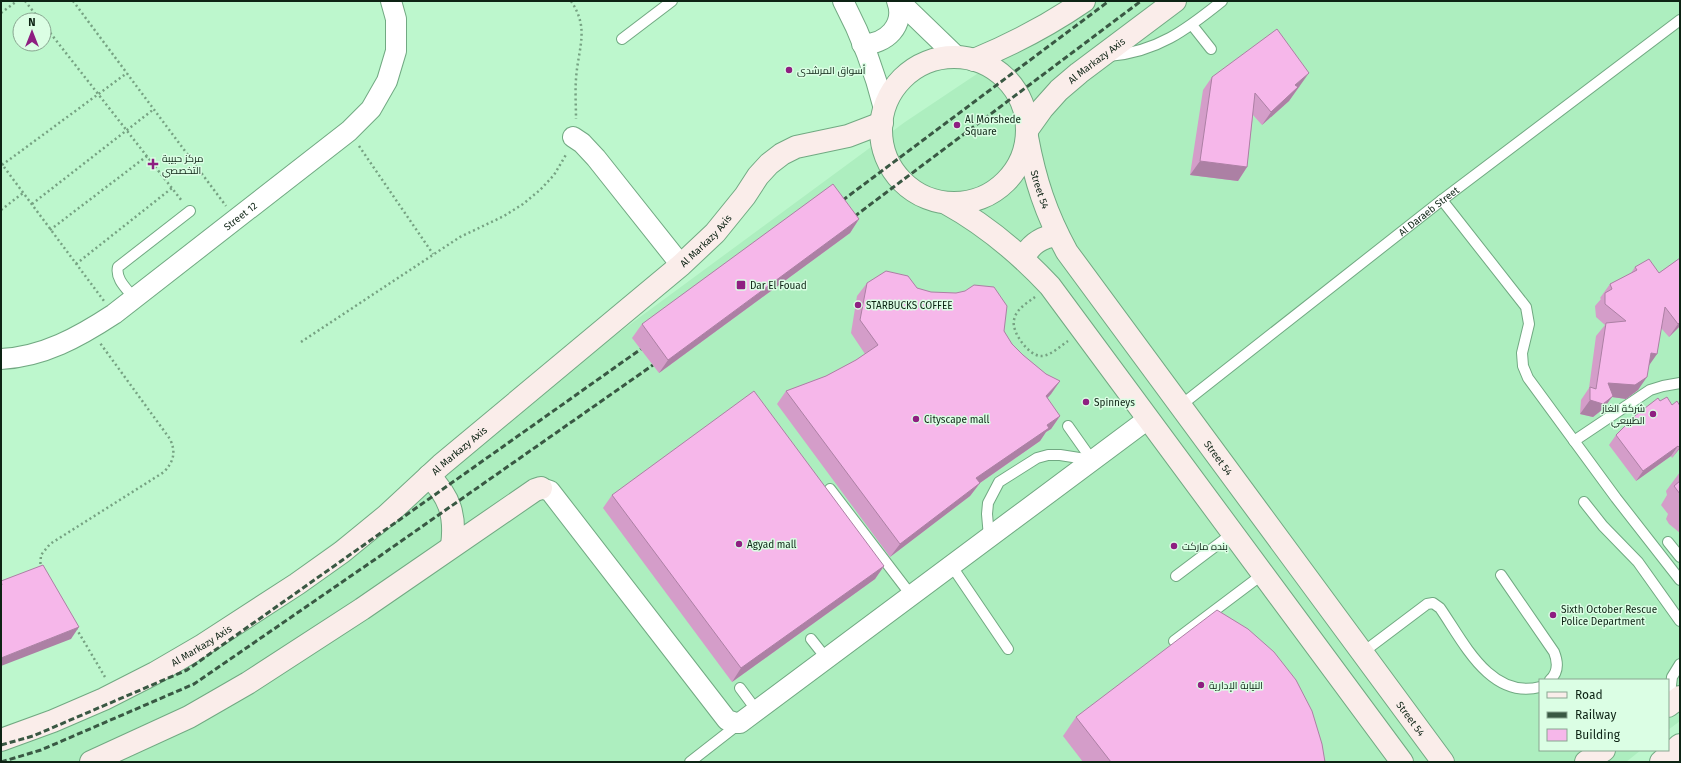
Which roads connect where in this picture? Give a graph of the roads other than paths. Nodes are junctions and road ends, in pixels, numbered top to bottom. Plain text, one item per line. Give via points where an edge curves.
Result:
1 (391, 1) edge
2 (672, 1) edge
3 (843, 1) edge
4 (898, 1) edge
5 (1084, 1) edge
6 (1175, 1) edge
7 (1222, 1) edge
8 (1680, 20) edge
9 (1192, 25) junction
10 (622, 39) dead end
11 (862, 44) junction
12 (1211, 49) dead end
13 (1099, 57) junction
14 (966, 59) junction
15 (883, 116) junction
16 (1027, 134) junction
17 (573, 137) road end
18 (1442, 200) junction
19 (946, 202) junction
20 (190, 211) road end
21 (1057, 235) junction
22 (1023, 258) junction
23 (681, 265) junction
24 (134, 298) junction
25 (1, 359) edge
26 (1680, 383) edge
27 (1180, 406) junction
28 (1148, 419) junction
29 (1068, 426) dead end
30 (1574, 441) junction
31 (1092, 460) junction
32 (429, 476) junction
33 (541, 488) joint
34 (830, 489) dead end
35 (1584, 502) dead end
36 (1233, 533) junction
37 (989, 537) junction
38 (1668, 542) dead end
39 (452, 546) junction
40 (1680, 557) edge
41 (951, 565) junction
42 (1263, 574) junction
43 (1501, 575) dead end
44 (1176, 576) dead end
45 (1680, 580) edge
46 (911, 595) junction
47 (1680, 621) edge
48 (811, 639) dead end
49 (1174, 641) edge
50 (1008, 649) dead end
51 (1362, 653) junction
52 (826, 658) junction
53 (1680, 664) edge
54 (1551, 679) edge
55 (1539, 686) edge
56 (740, 688) dead end
57 (1672, 703) edge
58 (757, 710) junction
59 (740, 723) junction
60 (1, 740) edge
61 (1680, 745) edge
62 (91, 762) edge
63 (690, 762) edge
64 (1402, 762) edge
65 (1443, 762) edge
66 (1661, 762) edge

1 - 24 street, Street 12 via 396,19 396,51 387,81 371,109 349,131
2 - 10 lane
3 - 11 street
4 - 11 street via 898,23 894,31 880,42
4 - 14 street
5 - 14 main road via 1008,46
6 - 13 main road, Al Markazy Axis
7 - 9 lane
8 - 18 lane, Al Daraeb Street
9 - 12 lane
9 - 13 lane via 1154,46 1127,54
11 - 15 street via 879,86
13 - 16 main road, Al Markazy Axis via 1059,90 1042,109
14 - 15 main road via 936,60 912,71 890,94
14 - 16 main road via 989,66 1012,86 1025,114
15 - 19 main road via 881,133 884,150 890,166 900,180 929,198
15 - 23 main road, Al Markazy Axis via 848,136 796,147 782,154 758,176 715,233
16 - 19 main road via 1021,158 1006,181 979,199
16 - 21 main road, Street 54 via 1040,194
17 - 23 street via 596,158
18 - 27 lane, Al Daraeb Street
18 - 30 lane via 1526,307 1529,324 1522,353 1523,366 1528,378
19 - 22 main road via 988,228
20 - 24 lane via 118,267 118,278
21 - 22 main road via 1038,241
21 - 27 main road, Street 54 via 1078,269
22 - 28 main road via 1050,286
23 - 32 main road, Al Markazy Axis
24 - 25 street, Street 12 via 91,329 64,343 34,355
26 - 30 lane via 1650,390
27 - 51 main road, Street 54
28 - 31 street
28 - 36 main road
29 - 31 lane
30 - 45 lane
31 - 37 street
31 - 37 lane via 1048,455 1037,458 999,482 988,504
32 - 39 main road via 445,496 450,508 453,520
32 - 60 main road, Al Markazy Axis via 342,552 204,645 116,693 53,721
33 - 39 main road
33 - 59 street via 550,492 727,720
34 - 46 lane
35 - 47 lane via 1638,562
36 - 42 main road
36 - 44 lane
37 - 41 street
38 - 40 lane
39 - 62 main road via 248,684 189,717
41 - 46 street
41 - 50 lane
42 - 49 lane
42 - 64 main road
43 - 54 lane via 1554,652 1557,670
46 - 52 street
48 - 52 lane
51 - 55 lane via 1427,604 1433,603 1440,608 1482,668 1499,682 1519,689
51 - 65 main road, Street 54
52 - 58 street
53 - 57 lane via 1672,677
56 - 58 lane
58 - 59 street
59 - 63 lane
61 - 66 main road

